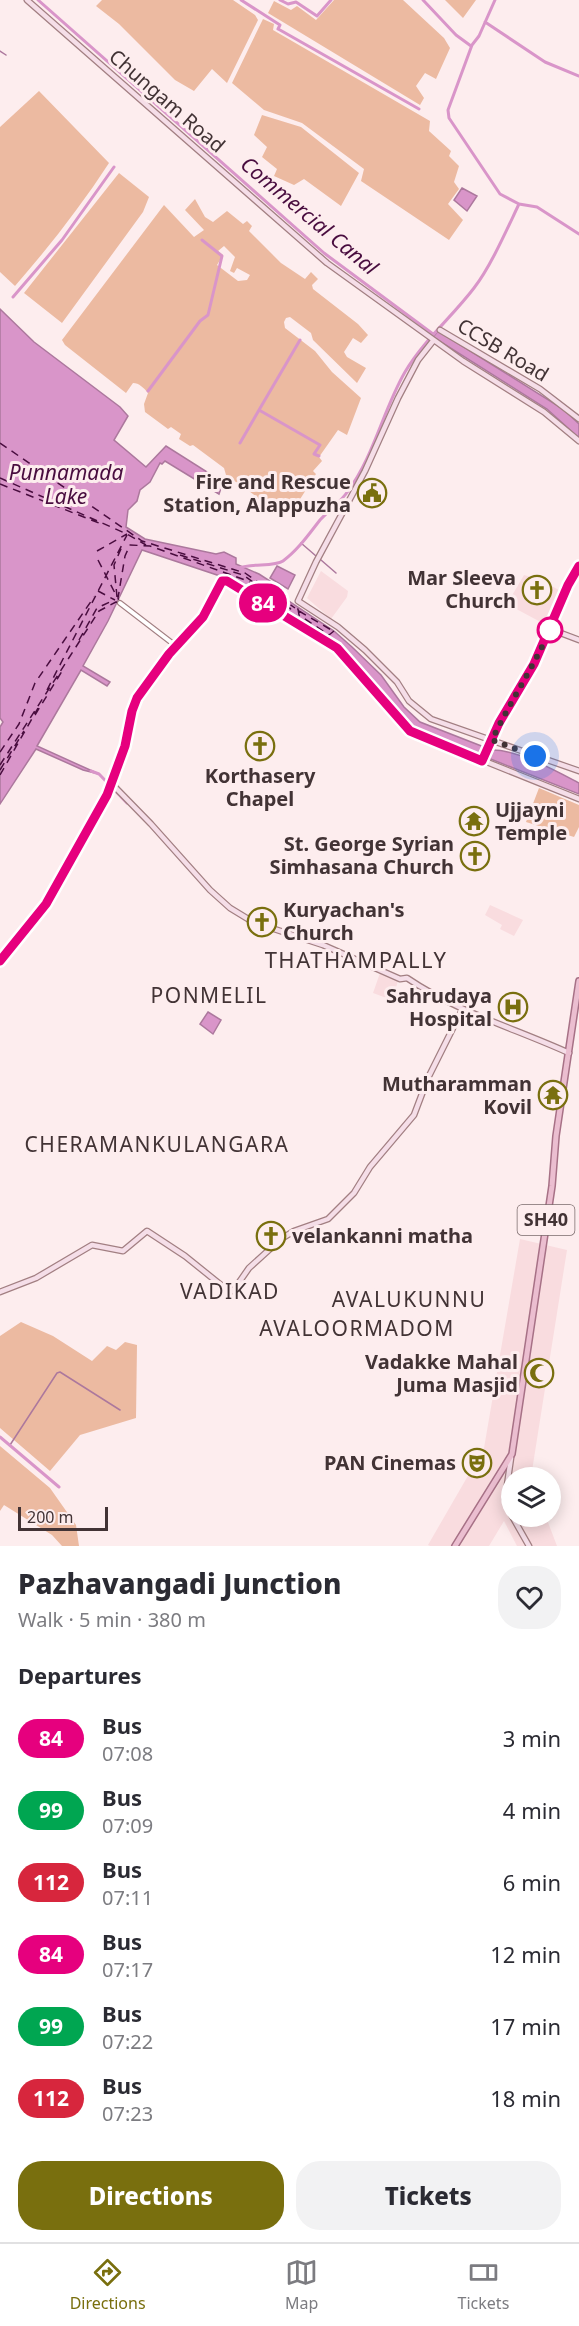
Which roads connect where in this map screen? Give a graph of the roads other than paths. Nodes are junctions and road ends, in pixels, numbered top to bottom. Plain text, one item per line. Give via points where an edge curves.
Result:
1 (27, 0) edge
2 (438, 329) dead end
3 (430, 338) junction
4 (579, 419) edge
5 (579, 441) edge
6 (579, 566) edge
7 (120, 603) dead end
8 (550, 629) junction
9 (579, 640) edge
10 (176, 646) junction
11 (492, 740) junction
12 (482, 761) junction
13 (577, 772) edge
14 (112, 786) junction
15 (579, 799) edge
16 (0, 961) edge
17 (579, 981) edge
18 (462, 1010) junction
19 (568, 1053) junction
20 (0, 1292) edge
21 (511, 1458) junction
22 (510, 1467) edge
23 (518, 1527) edge
24 (455, 1546) edge
25 (529, 1546) edge

1 - 3 main road, Chungam Road via 327,263
2 - 4 main road, CCSB Road via 540,389
3 - 5 main road, Chungam Road via 537,406
3 - 11 main road via 298,598 365,650 397,682 409,701 431,719
6 - 8 main road
7 - 10 street
8 - 9 main road
8 - 11 main road
10 - 12 main road via 203,617 219,584 225,580 337,648 410,731
10 - 14 main road via 134,705
11 - 12 main road
11 - 13 main road
12 - 15 main road
14 - 16 main road via 46,904
14 - 18 main road via 230,908 253,922 323,945 400,979 407,978
17 - 19 main road, SH40
18 - 19 main road
18 - 20 main road via 414,1115 369,1167 354,1193 328,1219 281,1239 249,1268 233,1291 147,1231 123,1251 92,1245 36,1278
19 - 21 main road, SH40
21 - 22 main road
21 - 24 main road, SH40
23 - 25 main road

